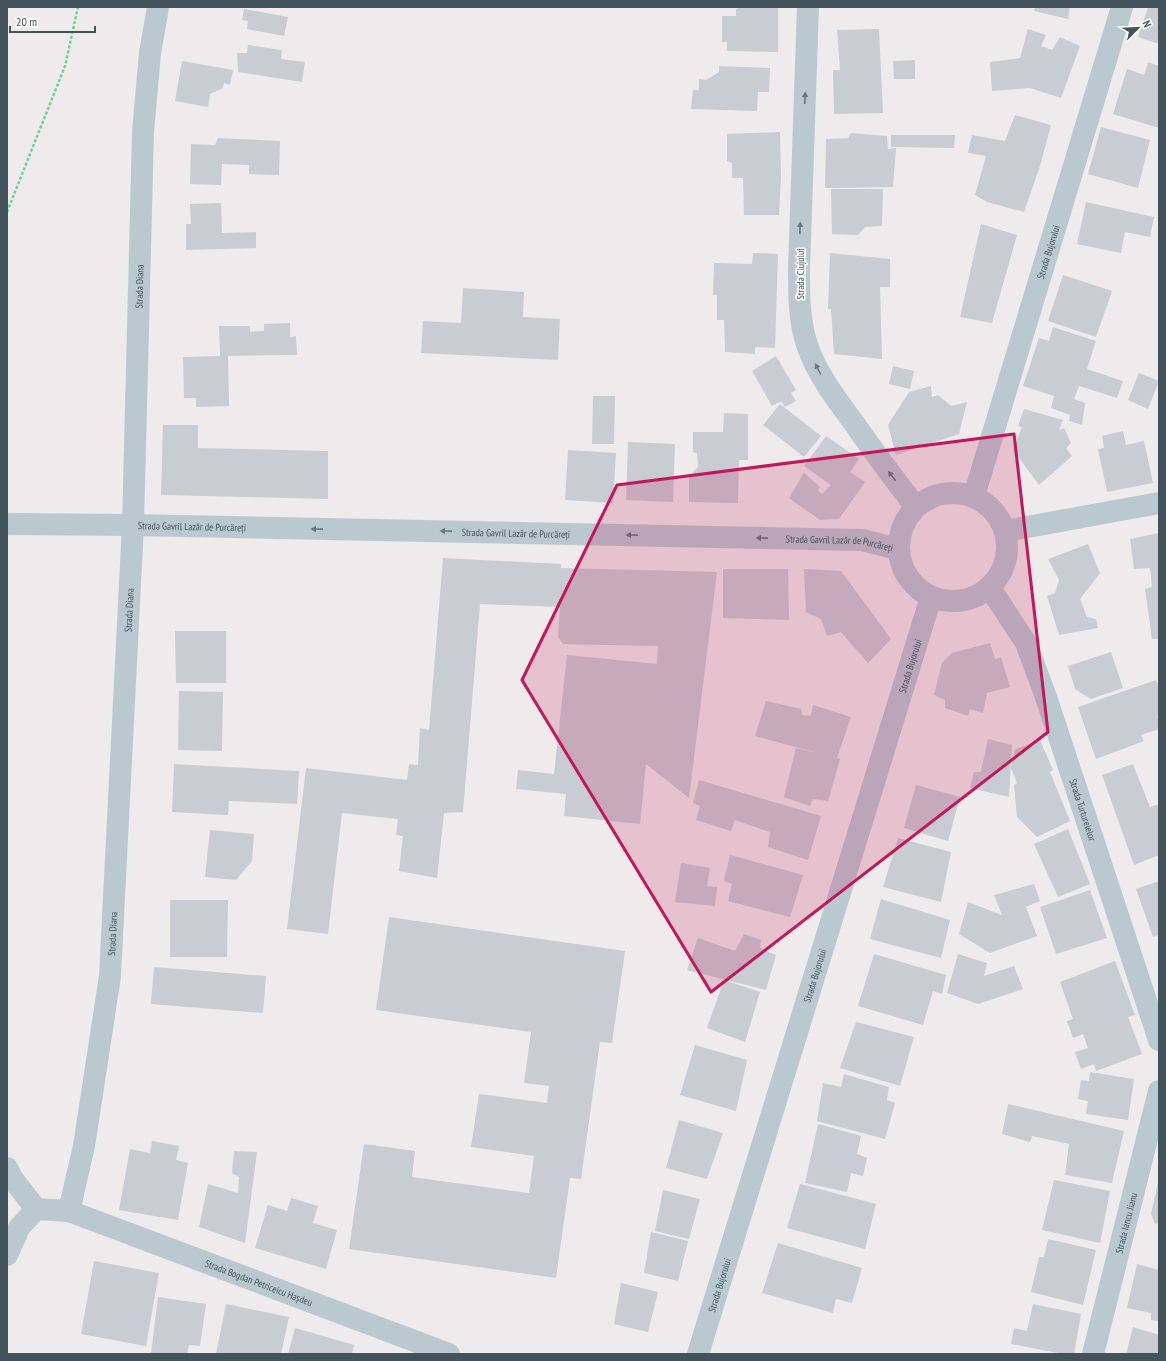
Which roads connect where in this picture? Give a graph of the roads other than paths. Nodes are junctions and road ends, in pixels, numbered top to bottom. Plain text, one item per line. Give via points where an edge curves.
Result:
1 (158, 7) edge
2 (808, 7) edge
3 (1122, 7) edge
4 (974, 496) junction
5 (1159, 503) edge
6 (916, 507) junction
7 (7, 524) edge
8 (133, 525) junction
9 (1005, 531) junction
10 (898, 549) junction
11 (990, 588) junction
12 (931, 597) junction
13 (1159, 1040) edge
14 (1159, 1091) edge
15 (7, 1168) edge
16 (36, 1209) junction
17 (69, 1211) junction
18 (7, 1255) edge
19 (449, 1354) edge
20 (698, 1354) edge
21 (1092, 1354) edge

1 - 8 street, Strada Diana via 150,53 143,132
6 -> 2 street, Strada Clujului via 830,391 807,345 800,312 799,269
3 - 4 street, Strada Bujorului
4 - 6 street via 959,492 943,493 929,498
4 - 9 street via 998,516
5 - 9 street
6 - 10 street via 906,519 900,533
7 - 8 street, Strada Gavril Lazăr de Purcăreți
10 -> 8 street, Strada Gavril Lazăr de Purcăreți via 862,540
8 - 17 street, Strada Diana via 110,976 84,1146
9 - 11 street via 1008,546 1006,562 1000,576
10 - 12 street via 901,564 908,578 918,589
11 - 12 street via 976,597 962,601 946,601
11 - 13 street, Strada Turturelelor via 1026,643
12 - 20 street, Strada Bujorului
14 - 21 street, Strada Iancu Jianu
15 - 16 street
16 - 17 street, Strada Bogdan Petriceicu Hașdeu
16 - 18 street via 19,1228
17 - 19 street, Strada Bogdan Petriceicu Hașdeu

